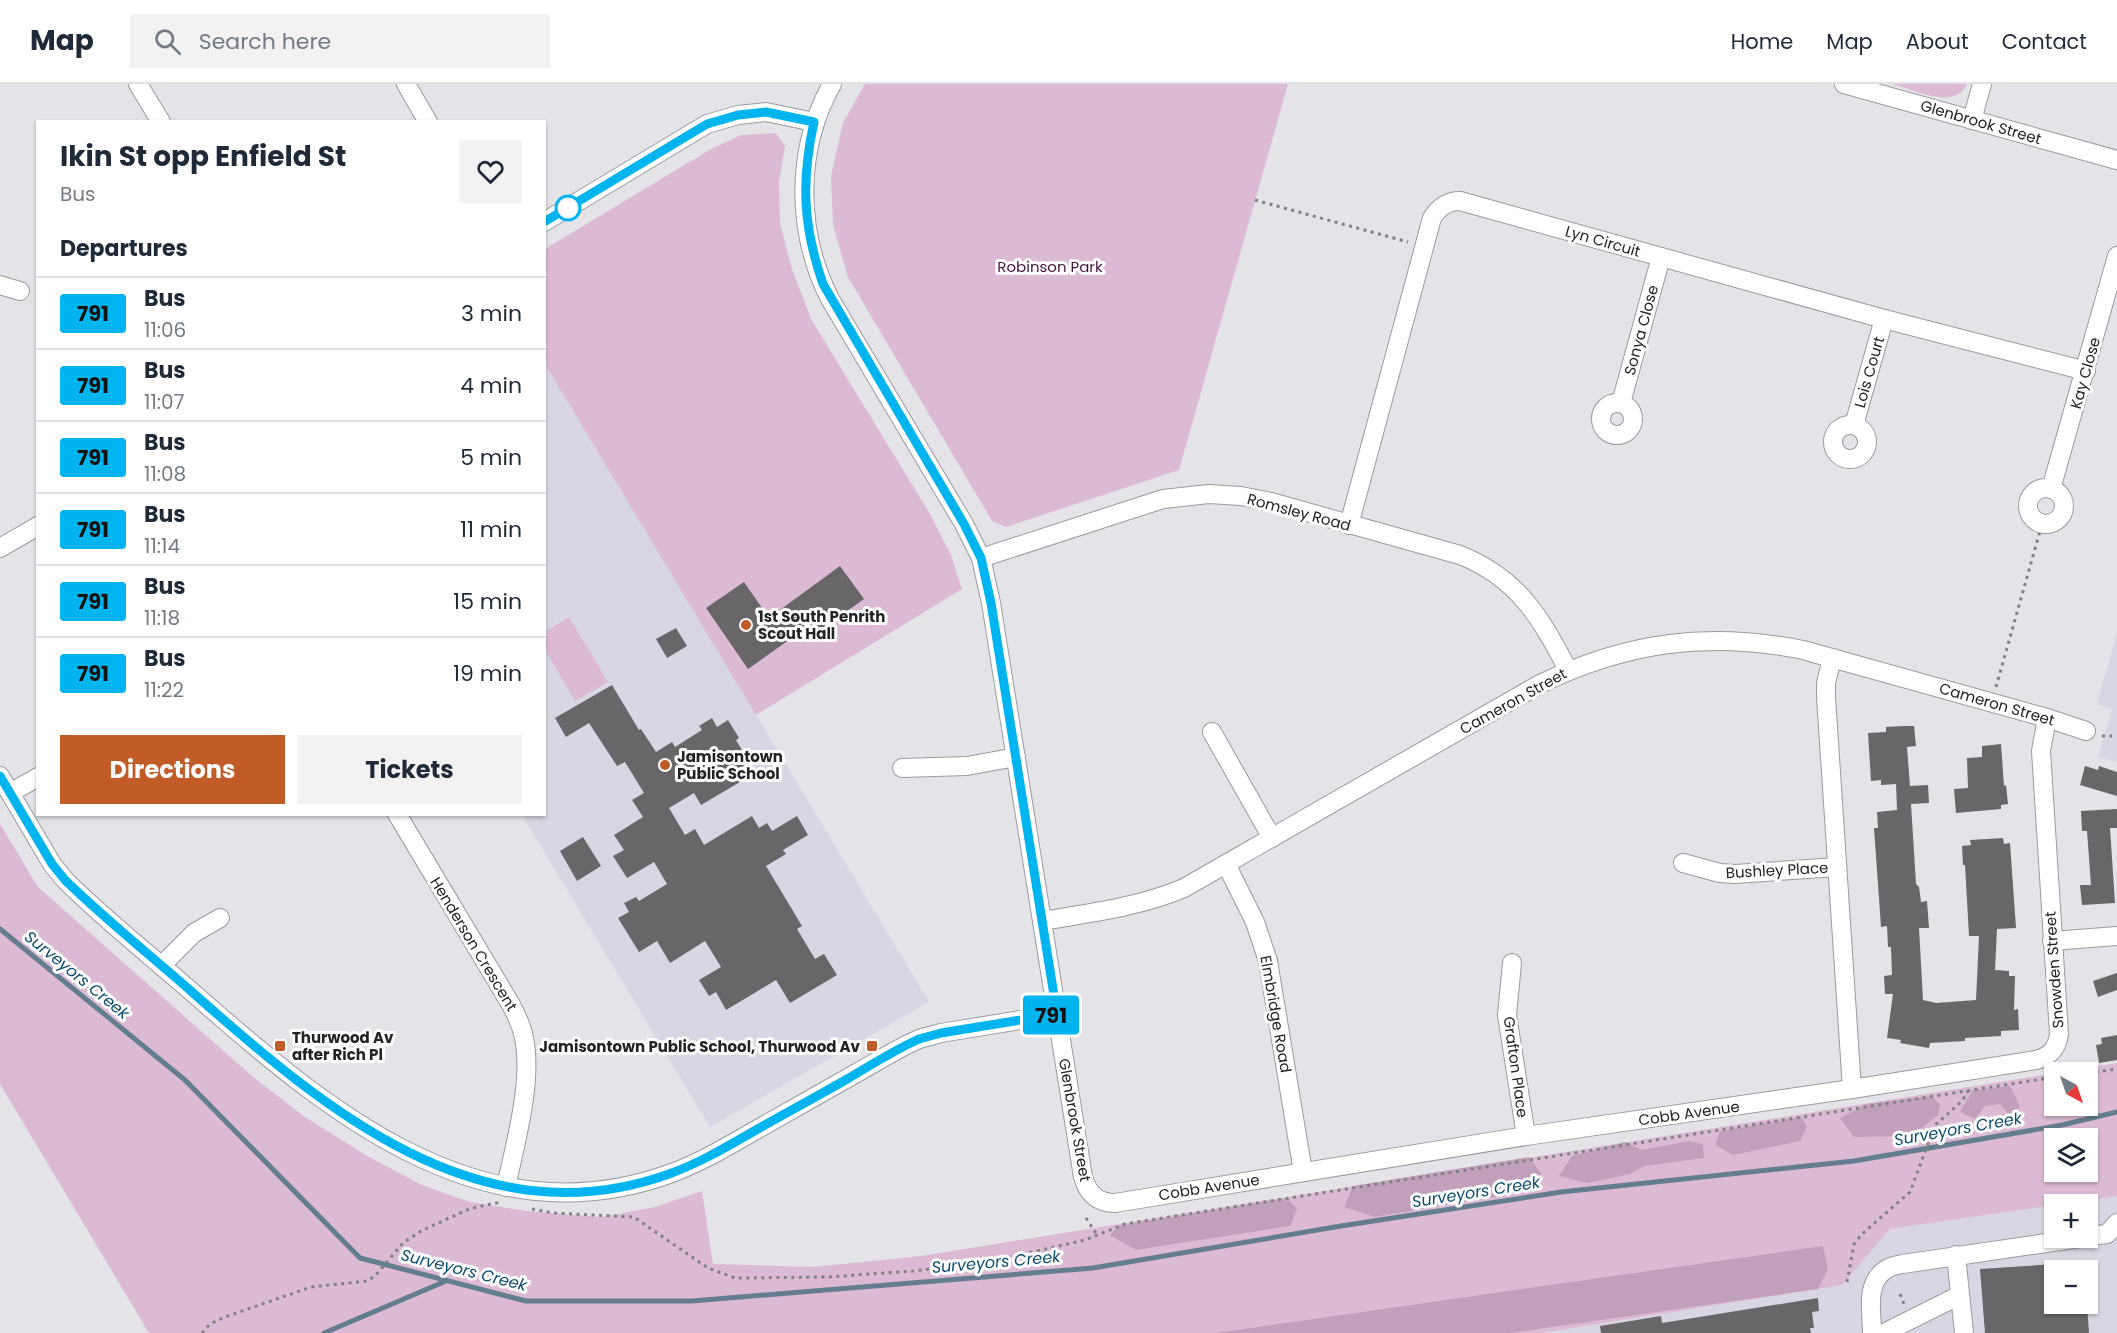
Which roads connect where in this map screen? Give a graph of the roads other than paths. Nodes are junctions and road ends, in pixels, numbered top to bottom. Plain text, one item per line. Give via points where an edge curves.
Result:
1 (138, 84) edge
2 (406, 84) edge
3 (832, 84) edge
4 (1845, 84) edge
5 (1982, 84) edge
6 (160, 120) edge
7 (427, 120) edge
8 (1972, 120) junction
9 (814, 122) junction
10 (2117, 160) edge
11 (546, 221) edge
12 (2117, 256) edge
13 (1661, 257) junction
14 (0, 285) edge
15 (20, 291) dead end
16 (1884, 319) junction
17 (2086, 371) junction
18 (1621, 403) dead end
19 (1854, 425) dead end
20 (2051, 489) dead end
21 (1349, 525) junction
22 (36, 527) edge
23 (0, 548) edge
24 (981, 558) junction
25 (1832, 658) junction
26 (1568, 670) junction
27 (2047, 717) junction
28 (2086, 730) dead end
29 (1212, 732) dead end
30 (1016, 757) junction
31 (902, 768) dead end
32 (0, 776) edge
33 (36, 778) edge
34 (10, 793) junction
35 (398, 816) edge
36 (1272, 838) junction
37 (1683, 863) dead end
38 (1226, 864) junction
39 (1837, 867) junction
40 (220, 918) dead end
41 (1042, 921) junction
42 (2117, 936) edge
43 (2052, 941) junction
44 (1512, 963) dead end
45 (162, 965) junction
46 (1057, 1014) junction
47 (1852, 1089) junction
48 (1526, 1136) junction
49 (1303, 1172) junction
50 (506, 1187) junction
51 (1098, 1200) joint
52 (2117, 1223) edge
53 (2098, 1235) edge
54 (2044, 1243) edge
55 (1956, 1255) junction
56 (1960, 1295) junction
57 (1872, 1333) edge
58 (1884, 1333) edge
59 (1964, 1333) edge

1 - 6 street
2 - 7 street
3 - 9 street, Glenbrook Street
4 - 8 street, Glenbrook Street
5 - 8 street
8 - 10 street, Glenbrook Street
9 - 11 street via 766,112 707,124
9 - 24 street, Glenbrook Street via 805,200 812,251 823,284
12 - 17 street, Kay Close
13 - 16 street, Lyn Circuit
13 - 18 street, Sonya Close
13 - 21 street, Lyn Circuit via 1460,201 1447,203 1438,210 1432,218
14 - 15 street
16 - 17 street, Lyn Circuit
16 - 19 street, Lois Court
17 - 20 street, Kay Close
21 - 24 street, Romsley Road via 1249,497 1179,496 1146,503
21 - 26 street, Romsley Road via 1460,555 1493,572 1532,608
22 - 23 street
24 - 30 street, Glenbrook Street
25 - 26 street, Cameron Street via 1760,643 1693,641 1629,650
25 - 27 street, Cameron Street
25 - 39 street via 1826,697
26 - 36 street, Cameron Street
27 - 28 street, Cameron Street
27 - 43 street, Snowden Street via 2041,751
29 - 36 street
30 - 31 street via 954,767
30 - 41 street, Glenbrook Street
32 - 34 street
33 - 34 street
34 - 45 street via 65,880
35 - 50 street, Henderson Crescent via 510,1003 524,1035 526,1078
36 - 38 street, Cameron Street
37 - 39 street, Bushley Place via 1735,874
38 - 41 street, Cameron Street via 1156,899
38 - 49 street, Elmbridge Road via 1255,922 1268,961
39 - 47 street
40 - 45 street via 194,933
41 - 46 street, Glenbrook Street
42 - 43 street
43 - 47 street, Snowden Street via 2059,1034 2050,1054 2036,1060
44 - 48 street, Grafton Place via 1507,1015
45 - 50 street via 269,1060 328,1104 393,1143 446,1168
46 - 50 street via 919,1039 702,1161 648,1181 577,1193
46 - 51 street, Glenbrook Street via 1083,1177 1089,1192
47 - 48 street, Cobb Avenue
48 - 49 street, Cobb Avenue
49 - 51 street, Cobb Avenue via 1115,1203
52 - 53 street via 2107,1234
54 - 55 street
55 - 56 street
55 - 57 street via 1886,1269 1871,1290
56 - 58 street
56 - 59 street

